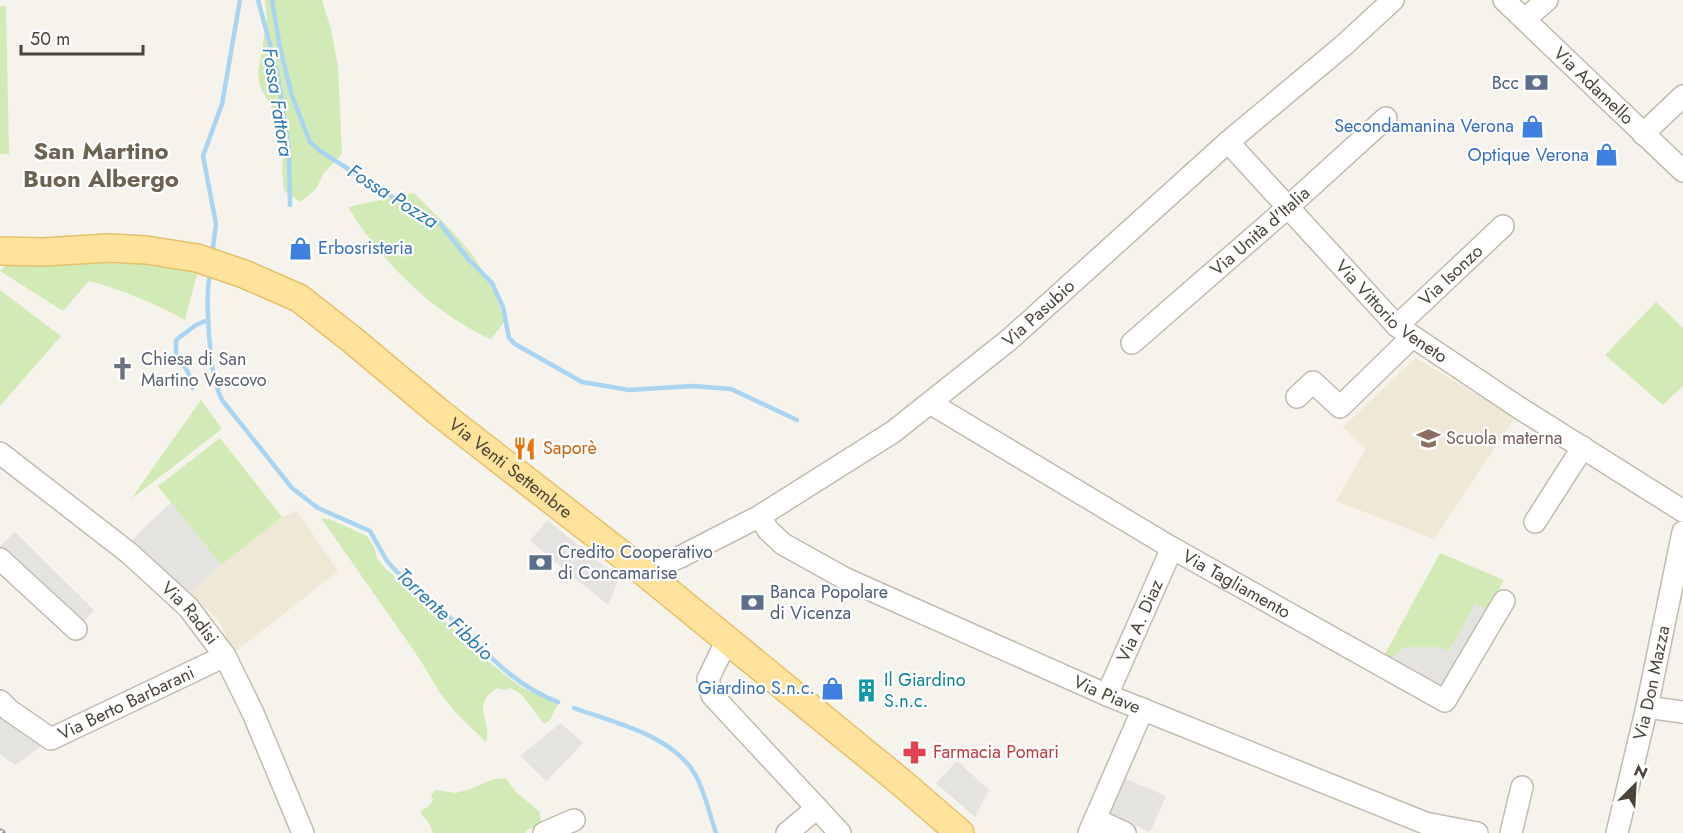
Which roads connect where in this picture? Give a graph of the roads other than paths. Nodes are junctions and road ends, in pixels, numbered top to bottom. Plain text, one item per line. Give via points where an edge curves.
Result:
1 (1393, 0) edge
2 (1504, 0) edge
3 (1547, 0) edge
4 (1525, 19) junction
5 (1683, 96) edge
6 (1386, 118) dead end
7 (1643, 134) junction
8 (1227, 142) junction
9 (1683, 171) edge
10 (1287, 208) junction
11 (1503, 226) dead end
12 (0, 251) edge
13 (1405, 331) junction
14 (1132, 343) dead end
15 (1297, 397) dead end
16 (930, 403) junction
17 (1584, 447) junction
18 (0, 453) edge
19 (1683, 511) edge
20 (760, 516) junction
21 (1535, 522) dead end
22 (1683, 532) edge
23 (1172, 548) junction
24 (0, 559) edge
25 (644, 572) junction
26 (1504, 601) dead end
27 (76, 629) dead end
28 (727, 640) junction
29 (225, 656) junction
30 (1107, 695) junction
31 (0, 701) edge
32 (1647, 707) junction
33 (1143, 709) junction
34 (1683, 712) edge
35 (1522, 788) dead end
36 (817, 808) junction
37 (574, 820) dead end
38 (1092, 826) edge
39 (1422, 828) edge
40 (303, 833) edge
41 (544, 833) edge
42 (787, 833) edge
43 (840, 833) edge
44 (960, 833) edge
45 (1125, 833) edge
46 (1477, 833) edge
47 (1511, 833) edge
48 (1617, 833) edge

1 - 8 street, Via Pasubio
2 - 4 street, Via Adamello
3 - 4 street
4 - 7 street, Via Adamello
5 - 7 street
6 - 10 street, Via Unità d'Italia
7 - 9 street, Via Adamello
8 - 10 street, Via Vittorio Veneto
8 - 16 street, Via Pasubio via 1010,339
10 - 13 street, Via Vittorio Veneto
10 - 14 street, Via Unità d'Italia
11 - 13 street, Via Isonzo
12 - 25 main road, Via Venti Settembre via 109,248 197,258 299,298
13 - 15 street, Via Isonzo via 1340,407 1313,381
13 - 17 street, Via Vittorio Veneto
16 - 20 street, Via Pasubio via 893,432
16 - 23 street, Via Tagliamento
17 - 19 street, Via Vittorio Veneto
17 - 21 street
18 - 29 street, Via Radisi via 129,553 188,607
20 - 25 street, Via Pasubio
20 - 30 street, Via Piave via 783,544 843,578
22 - 32 street, Via Don Mazza
23 - 26 street, Via Tagliamento via 1445,701
23 - 30 street, Via A. Diaz
24 - 27 street
25 - 28 main road, Via Venti Settembre
28 - 36 street via 708,679 712,694
28 - 44 main road, Via Venti Settembre
29 - 31 street, Via Berto Barbarani via 51,739
29 - 40 street, Via Radisi
30 - 33 street, Via Piave
32 - 34 street
32 - 48 street, Via Don Mazza
33 - 38 street
33 - 39 street, Via Piave
35 - 47 street
36 - 42 street
36 - 43 street
37 - 41 street
38 - 45 street
39 - 46 street, Via Piave

